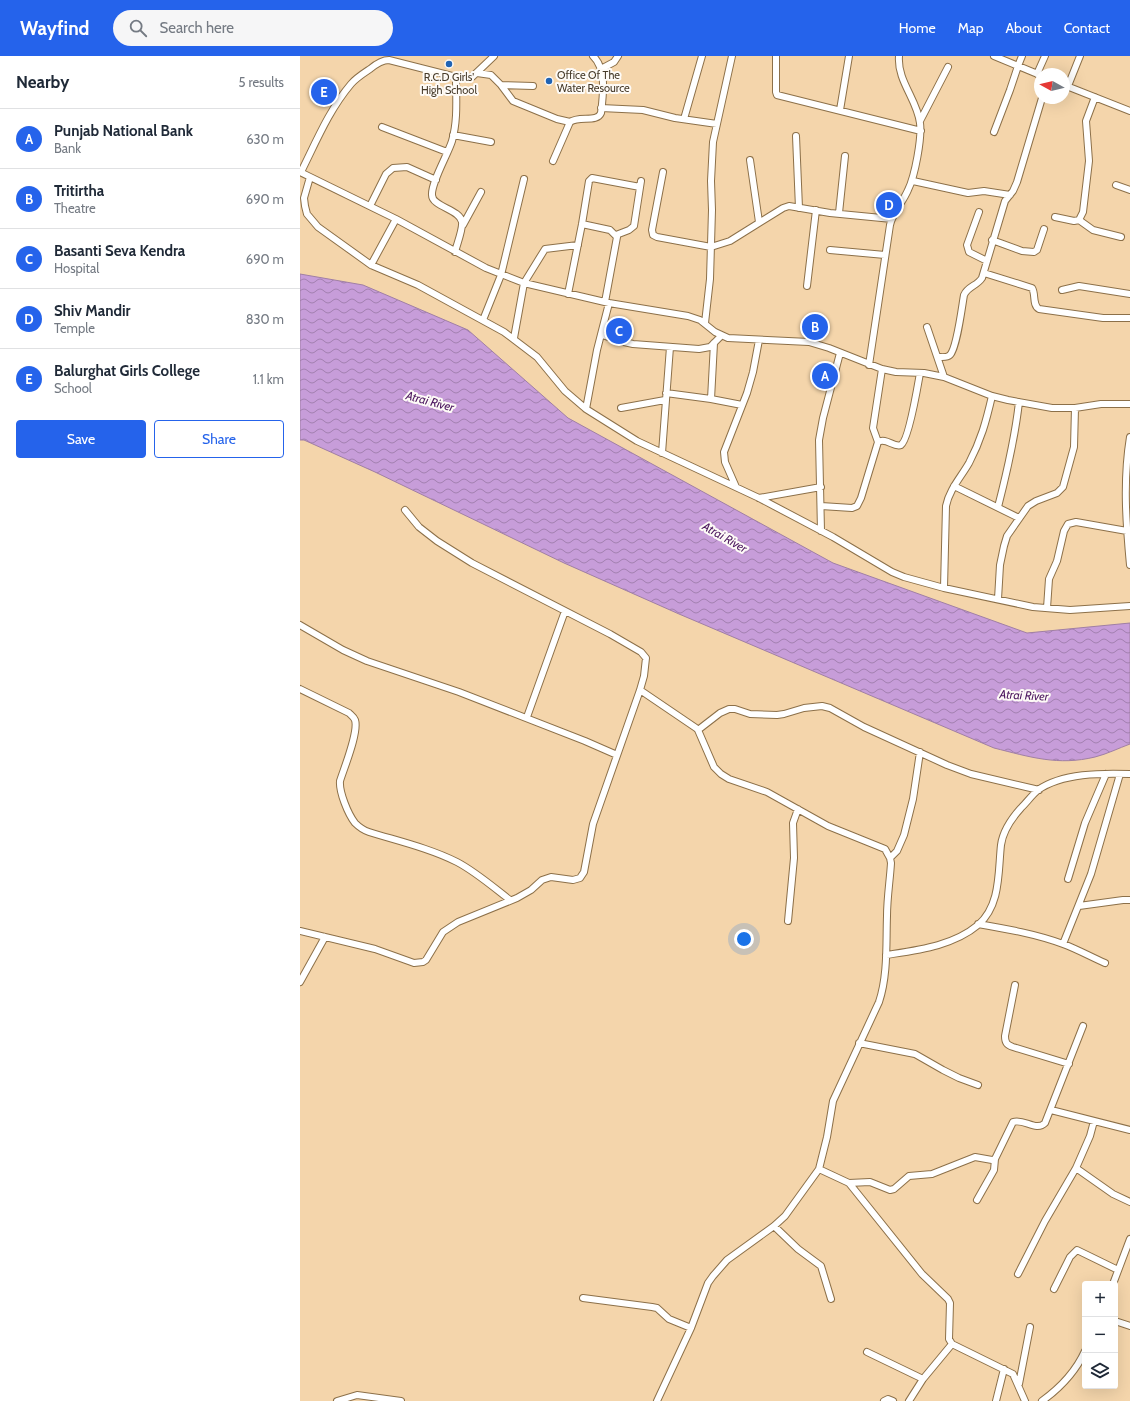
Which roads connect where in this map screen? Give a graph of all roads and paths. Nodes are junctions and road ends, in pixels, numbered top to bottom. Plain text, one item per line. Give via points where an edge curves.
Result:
1 (494, 56) edge
2 (593, 56) edge
3 (618, 56) edge
4 (702, 56) edge
5 (732, 56) edge
6 (776, 56) edge
7 (849, 56) edge
8 (899, 56) edge
9 (994, 56) edge
10 (1022, 56) edge
11 (1045, 56) edge
12 (1080, 56) edge
13 (384, 58) edge
14 (1018, 66) junction
15 (948, 67) dead end
16 (1040, 68) edge
17 (601, 69) junction
18 (477, 72) junction
19 (1034, 72) edge
20 (456, 77) junction
21 (1070, 77) edge
22 (501, 86) junction
23 (533, 86) dead end
24 (1070, 87) edge
25 (1095, 97) junction
26 (1040, 104) edge
27 (601, 108) junction
28 (840, 110) junction
29 (1130, 111) edge
30 (684, 119) junction
31 (920, 121) junction
32 (570, 122) junction
33 (717, 124) junction
34 (382, 127) dead end
35 (921, 131) junction
36 (994, 132) dead end
37 (453, 135) junction
38 (796, 136) dead end
39 (491, 142) dead end
40 (447, 152) junction
41 (845, 156) dead end
42 (750, 160) dead end
43 (553, 161) dead end
44 (301, 172) edge
45 (663, 172) dead end
46 (310, 177) junction
47 (524, 179) dead end
48 (436, 180) junction
49 (913, 180) junction
50 (1116, 185) dead end
51 (1130, 190) edge
52 (481, 192) dead end
53 (1010, 196) junction
54 (370, 206) junction
55 (799, 208) junction
56 (816, 210) junction
57 (979, 212) dead end
58 (839, 213) junction
59 (1055, 217) dead end
60 (396, 219) junction
61 (892, 219) junction
62 (1079, 220) junction
63 (759, 222) junction
64 (582, 224) junction
65 (462, 227) junction
66 (1044, 229) dead end
67 (616, 235) junction
68 (1121, 237) dead end
69 (992, 240) junction
70 (578, 245) junction
71 (711, 247) junction
72 (830, 250) dead end
73 (455, 252) junction
74 (885, 255) junction
75 (987, 261) junction
76 (371, 265) junction
77 (984, 273) junction
78 (501, 275) junction
79 (524, 283) junction
80 (808, 286) dead end
81 (1062, 290) dead end
82 (568, 294) junction
83 (1130, 294) edge
84 (607, 303) junction
85 (1130, 318) edge
86 (483, 320) junction
87 (704, 323) junction
88 (927, 328) dead end
89 (602, 335) junction
90 (721, 336) junction
91 (514, 338) junction
92 (759, 340) junction
93 (714, 343) junction
94 (670, 347) junction
95 (840, 353) junction
96 (938, 357) junction
97 (869, 365) junction
98 (882, 369) junction
99 (920, 373) junction
100 (944, 377) junction
101 (666, 393) junction
102 (992, 396) junction
103 (711, 399) junction
104 (665, 400) junction
105 (1018, 402) junction
106 (742, 404) junction
107 (1130, 404) edge
108 (621, 408) dead end
109 (1075, 408) junction
110 (586, 409) junction
111 (1130, 437) edge
112 (878, 442) junction
113 (662, 453) junction
114 (954, 486) junction
115 (736, 487) junction
116 (821, 487) junction
117 (758, 498) junction
118 (821, 506) junction
119 (998, 507) junction
120 (405, 510) dead end
121 (1019, 518) junction
122 (821, 531) junction
123 (1127, 531) junction
124 (1130, 565) edge
125 (944, 588) junction
126 (998, 599) junction
127 (1130, 606) edge
128 (1047, 608) junction
129 (565, 612) junction
130 (300, 625) edge
131 (300, 689) edge
132 (640, 690) junction
133 (527, 718) junction
134 (698, 730) junction
135 (920, 752) junction
136 (617, 755) junction
137 (1106, 774) junction
138 (1120, 774) junction
139 (1130, 774) edge
140 (1039, 790) junction
141 (798, 809) junction
142 (890, 858) junction
143 (1068, 879) dead end
144 (510, 900) junction
145 (1130, 900) edge
146 (1079, 906) junction
147 (788, 921) dead end
148 (978, 924) junction
149 (300, 931) edge
150 (325, 937) junction
151 (1063, 944) junction
152 (886, 956) junction
153 (1105, 963) dead end
154 (300, 982) edge
155 (1015, 985) dead end
156 (1083, 1026) dead end
157 (859, 1043) junction
158 (1069, 1064) junction
159 (978, 1085) dead end
160 (1051, 1110) junction
161 (1094, 1121) junction
162 (1130, 1130) edge
163 (995, 1159) junction
164 (1076, 1168) junction
165 (819, 1169) junction
166 (849, 1183) junction
167 (977, 1200) dead end
168 (1130, 1202) edge
169 (774, 1226) junction
170 (1130, 1239) edge
171 (1118, 1270) junction
172 (1018, 1274) dead end
173 (1114, 1281) edge
174 (1054, 1289) dead end
175 (584, 1298) dead end
176 (831, 1299) dead end
177 (1118, 1322) edge
178 (1130, 1326) edge
179 (1030, 1327) dead end
180 (691, 1328) junction
181 (952, 1344) junction
182 (867, 1352) dead end
183 (1084, 1353) edge
184 (1004, 1369) junction
185 (923, 1379) junction
186 (1019, 1386) junction
187 (337, 1401) edge
188 (401, 1401) edge
189 (657, 1401) edge
190 (884, 1401) edge
191 (893, 1401) edge
192 (909, 1401) edge
193 (996, 1401) edge
194 (1025, 1401) edge
195 (1042, 1401) edge

1 - 18 street
2 - 17 street
3 - 17 street via 614,62
4 - 30 street
5 - 33 street
6 - 28 street via 777,95
7 - 28 street
8 - 31 street via 900,72
9 - 14 street
10 - 14 street
11 - 16 street
12 - 21 street
13 - 20 street
13 - 44 street via 359,76 345,92 325,123
14 - 19 street
14 - 36 street
15 - 31 street
17 - 27 street
18 - 20 street via 472,77
18 - 22 street via 491,75
20 - 37 street via 457,115
22 - 23 street
22 - 32 street via 513,101 557,120
24 - 25 street
25 - 29 street
25 - 62 street via 1086,121 1089,161 1083,212
26 - 53 street via 1017,182
27 - 30 street via 643,110
27 - 32 street via 597,118 578,118
28 - 35 street
30 - 33 street
31 - 35 street
32 - 43 street
33 - 71 street via 713,142
34 - 40 street
35 - 49 street
37 - 39 street
37 - 40 street
38 - 55 street
40 - 48 street
41 - 58 street
42 - 63 street
44 - 46 street
45 - 71 street via 653,235
46 - 54 street
46 - 76 street via 304,198 307,214 318,227
47 - 78 street
48 - 54 street via 407,167 393,168 386,174
48 - 65 street via 432,198 459,216
49 - 53 street via 968,193 984,191
49 - 61 street
50 - 51 street
52 - 65 street
53 - 69 street via 1005,201
54 - 60 street
55 - 56 street
55 - 63 street via 783,208
56 - 58 street
56 - 80 street
57 - 75 street via 967,246 969,252
58 - 61 street
59 - 62 street
60 - 73 street
60 - 76 street
61 - 74 street
62 - 68 street via 1093,230
63 - 71 street via 730,241
64 - 67 street via 610,230
64 - 67 street via 589,181 592,178 640,184 634,226
64 - 70 street
65 - 73 street
66 - 69 street via 1034,252 1022,251
67 - 84 street
69 - 75 street
70 - 79 street via 545,249
70 - 82 street
71 - 87 street
72 - 74 street
73 - 78 street
74 - 97 street
75 - 77 street
76 - 86 street via 418,285
77 - 85 street via 1032,288 1035,306 1039,309 1104,318
77 - 96 street via 978,284 968,289 964,295 951,354 947,357
78 - 79 street
78 - 86 street
79 - 82 street
79 - 91 street
81 - 83 street via 1079,286
82 - 84 street
84 - 87 street via 688,316
84 - 89 street
86 - 91 street
87 - 90 street
88 - 96 street
89 - 94 street via 624,342
89 - 110 street
90 - 92 street
90 - 93 street
91 - 110 street via 537,357 565,391
92 - 95 street via 809,342
92 - 106 street via 753,372
93 - 94 street via 710,347 699,349
93 - 103 street
94 - 101 street
95 - 97 street
95 - 116 street via 820,433
96 - 100 street
97 - 98 street
98 - 99 street
98 - 112 street via 873,428
99 - 100 street
99 - 112 street via 913,412 903,443 899,445 884,440
100 - 102 street
101 - 103 street
101 - 104 street
102 - 105 street
102 - 114 street via 981,438
103 - 106 street
104 - 108 street
104 - 113 street
105 - 109 street via 1052,408
105 - 119 street via 1013,444
106 - 115 street via 724,452 725,462
107 - 109 street via 1101,404
109 - 121 street via 1074,447 1062,487 1057,493 1028,506
110 - 113 street via 637,441
111 - 123 street via 1125,478
112 - 118 street via 857,506
113 - 115 street
114 - 119 street
114 - 125 street via 946,506
115 - 117 street
116 - 117 street
116 - 118 street
117 - 122 street
118 - 122 street
119 - 121 street
120 - 129 street via 419,527 437,541 472,563
121 - 126 street via 1007,536 1004,546
122 - 125 street via 892,572
123 - 124 street
123 - 128 street via 1076,522 1068,524 1049,579
125 - 126 street
126 - 128 street
127 - 128 street via 1070,610
129 - 132 street via 645,655
129 - 133 street
130 - 133 street via 367,661
131 - 144 street via 349,713 355,721 355,732 340,787 354,822 368,832 427,849 458,863
132 - 134 street
132 - 136 street
133 - 136 street
134 - 135 street via 729,709 750,714 781,715 822,706
134 - 141 street via 714,767 721,774 767,792
135 - 140 street via 971,774
135 - 142 street via 913,799 904,835 897,851
136 - 144 street via 593,824 583,875 577,879 547,878 531,890
137 - 138 street
137 - 140 street via 1074,777
137 - 143 street via 1085,823
138 - 139 street
138 - 146 street via 1099,849
140 - 148 street via 1013,817 1004,833 997,890 990,908
141 - 142 street via 828,826 885,849
141 - 147 street via 792,823 793,864
142 - 152 street
144 - 150 street via 450,926 442,932 426,960 418,963
145 - 146 street
146 - 151 street
148 - 151 street
148 - 152 street via 950,941
149 - 150 street
150 - 154 street
151 - 153 street
152 - 157 street via 883,991
155 - 158 street via 1005,1036 1007,1044
156 - 158 street
157 - 159 street via 915,1054 959,1078
157 - 165 street via 833,1101 828,1137
158 - 160 street
160 - 161 street
160 - 163 street via 1043,1126 1013,1122
161 - 162 street
161 - 164 street
163 - 166 street via 975,1157 932,1174 909,1176 890,1190 870,1182
163 - 167 street via 993,1174
164 - 168 street via 1113,1194
164 - 172 street
165 - 166 street
165 - 169 street via 785,1216
166 - 181 street via 922,1274 948,1299 949,1339
169 - 176 street via 821,1266
169 - 180 street via 727,1260 713,1276 704,1291
170 - 171 street
171 - 173 street
171 - 174 street via 1077,1250 1070,1256
175 - 180 street via 657,1308 669,1319
177 - 178 street
179 - 186 street
180 - 189 street
181 - 184 street
181 - 185 street
182 - 185 street
183 - 195 street via 1080,1363 1069,1376
184 - 186 street via 1013,1374
184 - 193 street
185 - 192 street
186 - 194 street
187 - 188 street via 357,1395
190 - 191 street

